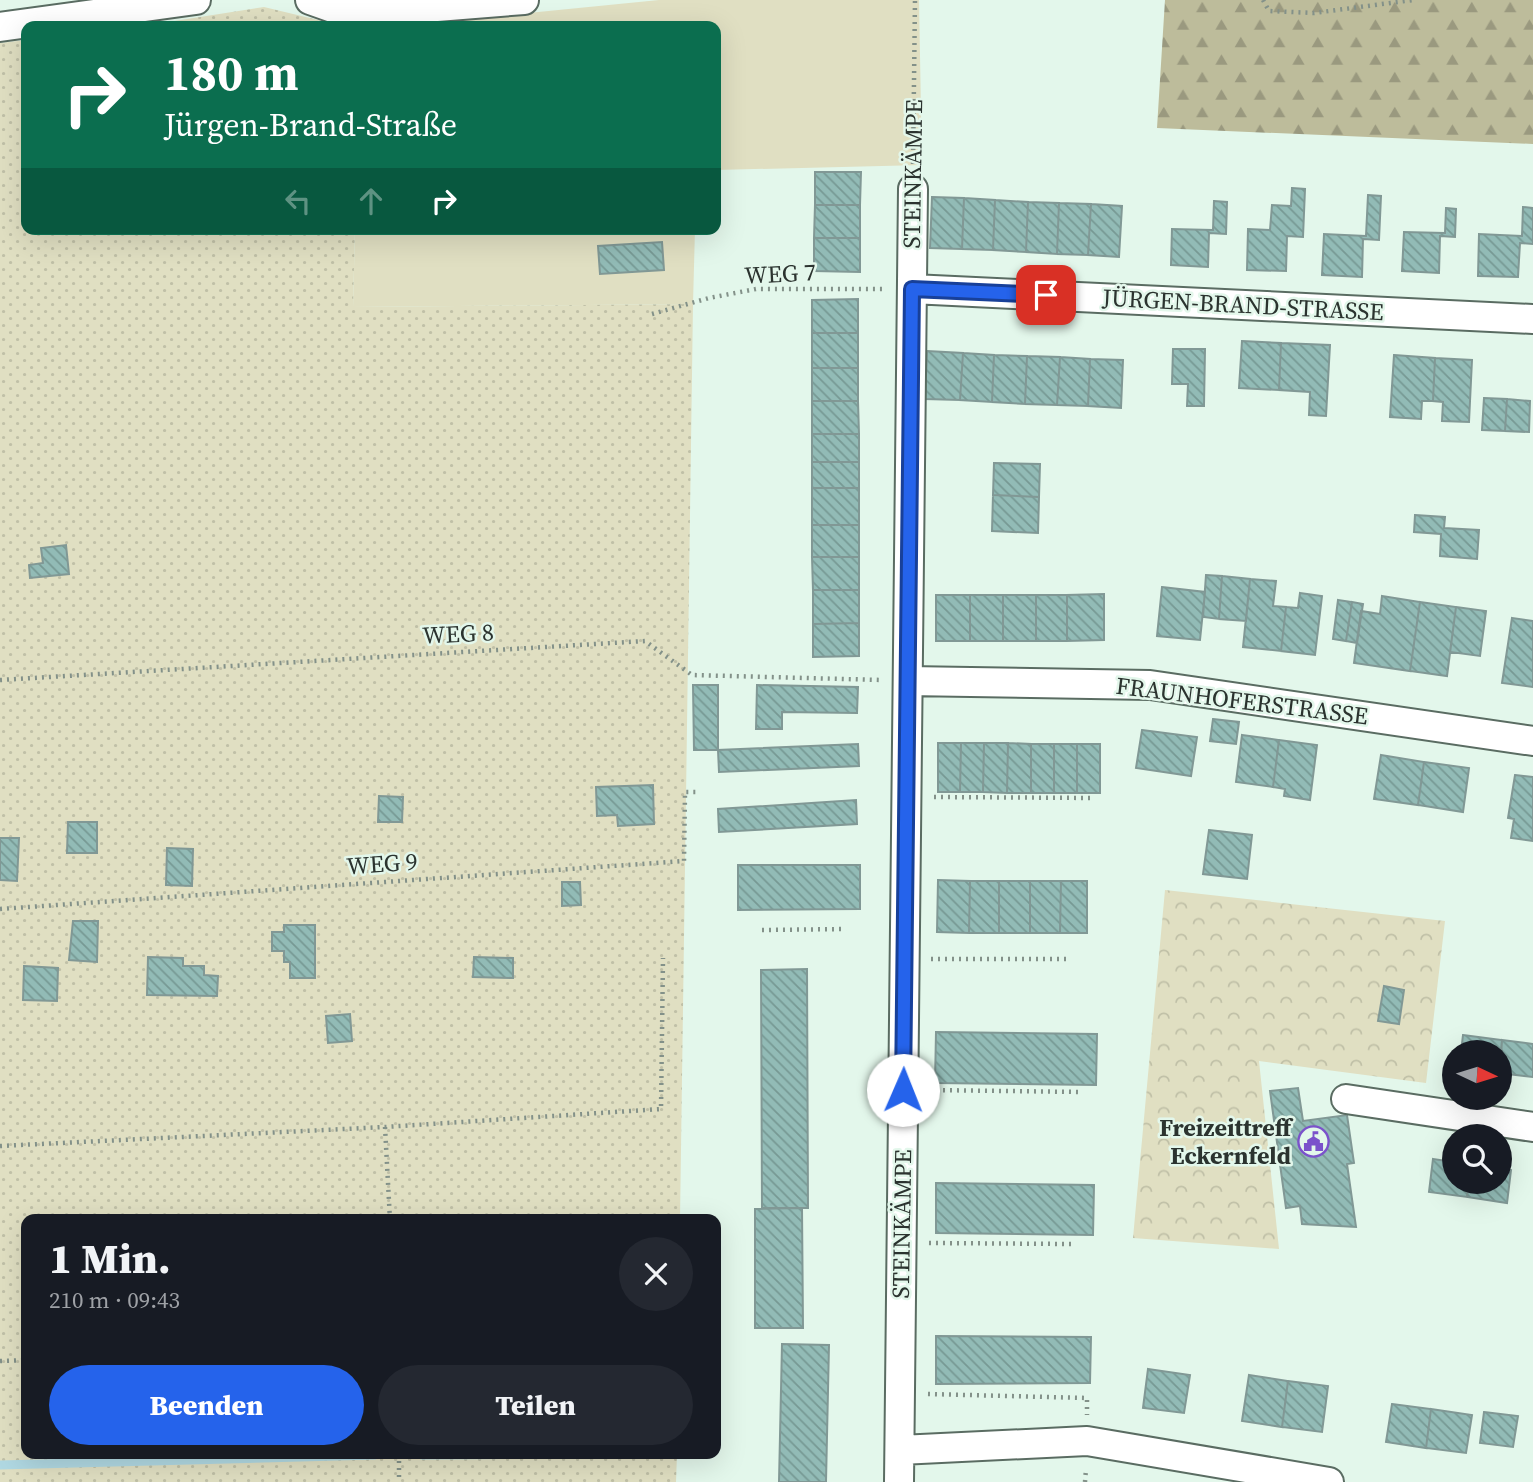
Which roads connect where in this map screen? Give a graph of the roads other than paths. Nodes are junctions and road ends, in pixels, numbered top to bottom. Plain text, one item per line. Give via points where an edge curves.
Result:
1 (195, 0) edge
2 (310, 0) edge
3 (524, 0) edge
4 (150, 2) edge
5 (36, 21) edge
6 (21, 24) edge
7 (0, 27) edge
8 (913, 189) road end
9 (912, 289) junction
10 (1533, 319) edge
11 (908, 681) junction
12 (1533, 741) edge
13 (1346, 1099) dead end
14 (1533, 1127) edge
15 (900, 1450) junction
16 (899, 1482) edge
17 (1329, 1482) edge

1 - 4 street
2 - 3 street via 344,12
4 - 5 street
6 - 7 street
8 - 9 street, STEINKÄMPE
9 - 10 street, JÜRGEN-BRAND-STRASSE
9 - 11 street, STEINKÄMPE
11 - 12 street, FRAUNHOFERSTRASSE via 1150,685
11 - 15 street, STEINKÄMPE
13 - 14 street
15 - 16 street, STEINKÄMPE
15 - 17 street via 1087,1441

